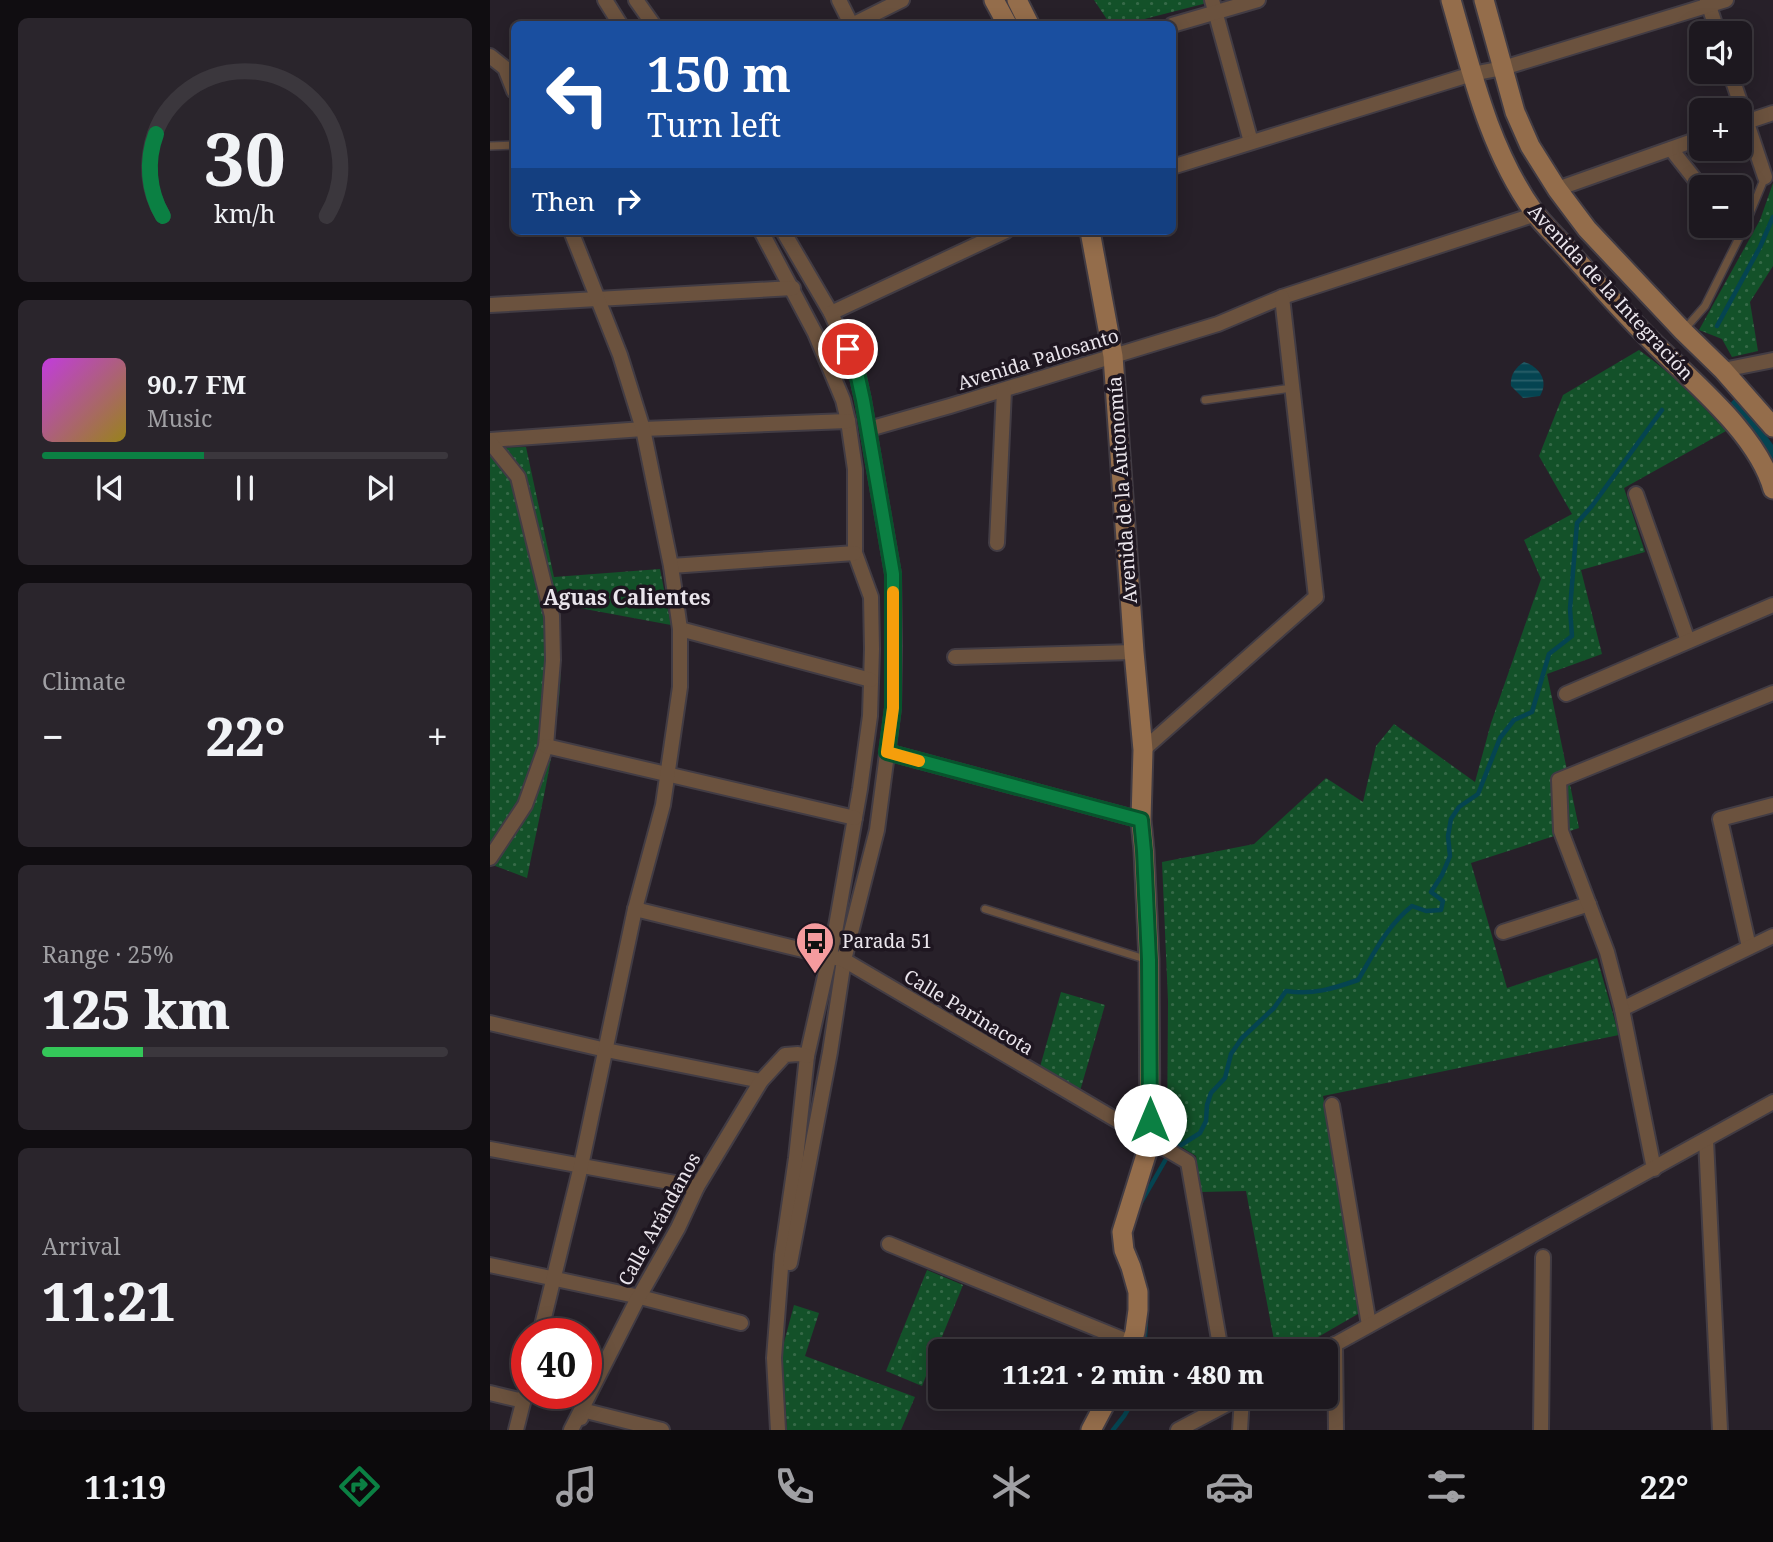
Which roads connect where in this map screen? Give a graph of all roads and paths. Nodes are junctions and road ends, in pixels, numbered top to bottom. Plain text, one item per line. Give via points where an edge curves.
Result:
1 (605, 0) edge
2 (636, 0) edge
3 (839, 0) edge
4 (902, 0) edge
5 (994, 0) edge
6 (1017, 0) edge
7 (1258, 0) edge
8 (1451, 0) edge
9 (1484, 0) edge
10 (1726, 0) edge
11 (1708, 3) edge
12 (1214, 6) edge
13 (618, 21) edge
14 (651, 21) edge
15 (850, 21) edge
16 (858, 21) edge
17 (1005, 21) edge
18 (1027, 21) edge
19 (1714, 21) edge
20 (1176, 23) edge
21 (490, 56) edge
22 (510, 68) edge
23 (1503, 68) junction
24 (1472, 74) junction
25 (1773, 113) edge
26 (1752, 120) edge
27 (1251, 142) junction
28 (1689, 142) edge
29 (511, 145) edge
30 (1752, 145) edge
31 (490, 146) edge
32 (1671, 149) junction
33 (1176, 166) edge
34 (1692, 175) edge
35 (1765, 177) joint
36 (1557, 190) junction
37 (1752, 204) edge
38 (1536, 214) junction
39 (573, 235) edge
40 (763, 235) edge
41 (785, 235) edge
42 (997, 235) edge
43 (1091, 235) edge
44 (1736, 238) edge
45 (793, 288) junction
46 (1282, 297) junction
47 (598, 299) junction
48 (490, 305) edge
49 (831, 313) junction
50 (1683, 331) junction
51 (1704, 352) junction
52 (1113, 356) junction
53 (1773, 360) edge
54 (1723, 370) junction
55 (1686, 374) junction
56 (1292, 388) junction
57 (1004, 390) junction
58 (1205, 400) dead end
59 (848, 421) junction
60 (1773, 427) edge
61 (643, 429) junction
62 (869, 429) junction
63 (490, 441) edge
64 (1773, 489) edge
65 (1636, 494) dead end
66 (997, 542) dead end
67 (855, 553) junction
68 (671, 566) junction
69 (1773, 606) edge
70 (680, 629) junction
71 (1688, 641) junction
72 (1134, 652) junction
73 (955, 657) dead end
74 (872, 680) junction
75 (1773, 693) edge
76 (1566, 694) dead end
77 (545, 746) junction
78 (1143, 750) junction
79 (887, 752) junction
80 (666, 774) junction
81 (1773, 805) edge
82 (855, 818) junction
83 (1141, 820) junction
84 (490, 858) edge
85 (1589, 904) junction
86 (635, 909) junction
87 (985, 909) dead end
88 (1503, 932) dead end
89 (1773, 936) edge
90 (1749, 947) junction
91 (828, 957) junction
92 (844, 960) junction
93 (1149, 960) junction
94 (1622, 1009) junction
95 (490, 1023) edge
96 (606, 1050) junction
97 (807, 1056) junction
98 (761, 1081) junction
99 (1773, 1101) edge
100 (1332, 1105) dead end
101 (1706, 1140) junction
102 (1150, 1142) junction
103 (490, 1149) edge
104 (581, 1167) junction
105 (1654, 1169) junction
106 (697, 1187) junction
107 (889, 1244) dead end
108 (1544, 1257) dead end
109 (490, 1265) edge
110 (553, 1279) junction
111 (640, 1297) junction
112 (544, 1318) edge
113 (741, 1323) dead end
114 (1369, 1325) junction
115 (777, 1333) junction
116 (1112, 1339) edge
117 (1133, 1339) edge
118 (1219, 1339) edge
119 (1338, 1343) edge
120 (490, 1393) edge
121 (511, 1394) edge
122 (521, 1409) edge
123 (1102, 1409) edge
124 (1216, 1409) edge
125 (1237, 1409) edge
126 (1334, 1409) edge
127 (582, 1410) junction
128 (516, 1430) edge
129 (571, 1430) edge
130 (579, 1430) edge
131 (662, 1430) edge
132 (778, 1430) edge
133 (1091, 1430) edge
134 (1178, 1430) edge
135 (1240, 1430) edge
136 (1336, 1430) edge
137 (1541, 1430) edge
138 (1720, 1430) edge

1 - 13 street
2 - 14 street
3 - 15 street
4 - 16 street
5 - 17 street
6 - 18 street
7 - 12 street
8 - 24 street, Avenida de la Integración
9 - 23 street, Avenida de la Integración
10 - 11 street
11 - 19 street
11 - 23 street
12 - 20 street
12 - 27 street
21 - 22 street
23 - 24 street
23 - 36 street, Avenida de la Integración via 1530,146
24 - 27 street
24 - 38 street, Avenida de la Integración via 1500,153
25 - 26 street
27 - 33 street
28 - 32 street
29 - 31 lane
30 - 35 street
32 - 34 street
32 - 36 street
35 - 37 lane
36 - 50 street, Avenida de la Integración via 1587,229
38 - 46 street, Avenida Palosanto
38 - 55 street, Avenida de la Integración
39 - 47 street
40 - 45 street
41 - 49 street
42 - 49 street
43 - 52 street, Avenida de la Autonomía
44 - 50 lane via 1705,306
45 - 47 street
45 - 59 street via 820,344
46 - 52 street, Avenida Palosanto via 1218,324
46 - 56 street
47 - 48 street
47 - 61 street
49 - 62 street via 856,368
50 - 51 street, Avenida de la Integración
51 - 54 street, Avenida de la Integración
51 - 55 street
52 - 57 street, Avenida Palosanto
52 - 72 street, Avenida de la Autonomía
53 - 54 street
54 - 60 street, Avenida de la Integración
55 - 64 street, Avenida de la Integración via 1759,456
56 - 58 lane
56 - 78 street via 1316,597
57 - 62 street, Avenida Palosanto
57 - 66 street
59 - 61 street
59 - 67 street via 855,469
61 - 63 street
61 - 68 street
62 - 79 street via 893,574 893,708
63 - 77 street via 518,477 552,616
65 - 71 street
67 - 68 street
67 - 74 street via 871,597
68 - 70 street
69 - 71 street
70 - 74 street
70 - 80 street via 680,687
71 - 76 street
72 - 73 street
72 - 78 street, Avenida de la Autonomía
74 - 82 street
75 - 85 street via 1559,780 1562,831
77 - 80 street
77 - 84 street via 525,805
78 - 83 street, Avenida de la Autonomía
79 - 83 street
79 - 92 street via 877,830
80 - 82 street
80 - 86 street via 663,806
81 - 90 street via 1720,820
82 - 91 street
83 - 93 street, Avenida de la Autonomía
85 - 88 street
85 - 94 street
86 - 91 street, Calle Parinacota
86 - 96 street
87 - 93 lane
89 - 90 street
90 - 94 street
91 - 92 street, Calle Parinacota
91 - 97 street
92 - 102 street, Calle Parinacota
92 - 115 street
93 - 102 street, Avenida de la Autonomía
94 - 105 street
95 - 96 street
96 - 98 street
96 - 104 street
97 - 98 street, Calle Arándanos via 785,1055
97 - 115 street
98 - 106 street, Calle Arándanos
99 - 101 street
100 - 114 street
101 - 105 street
101 - 138 street
102 - 117 street, Avenida de la Autonomía via 1122,1232 1138,1292
102 - 118 street, Calle Parinacota via 1188,1163
103 - 104 street
104 - 106 street
104 - 110 street
105 - 114 street
106 - 111 street, Calle Arándanos
107 - 116 street
108 - 137 street
109 - 110 street
110 - 111 street
110 - 112 street
111 - 113 street
111 - 127 street, Calle Arándanos
114 - 119 street
115 - 132 street
120 - 121 street
122 - 128 street
123 - 133 street
124 - 134 street
125 - 135 street
126 - 136 street
127 - 129 street, Calle Arándanos
127 - 130 street
127 - 131 street

